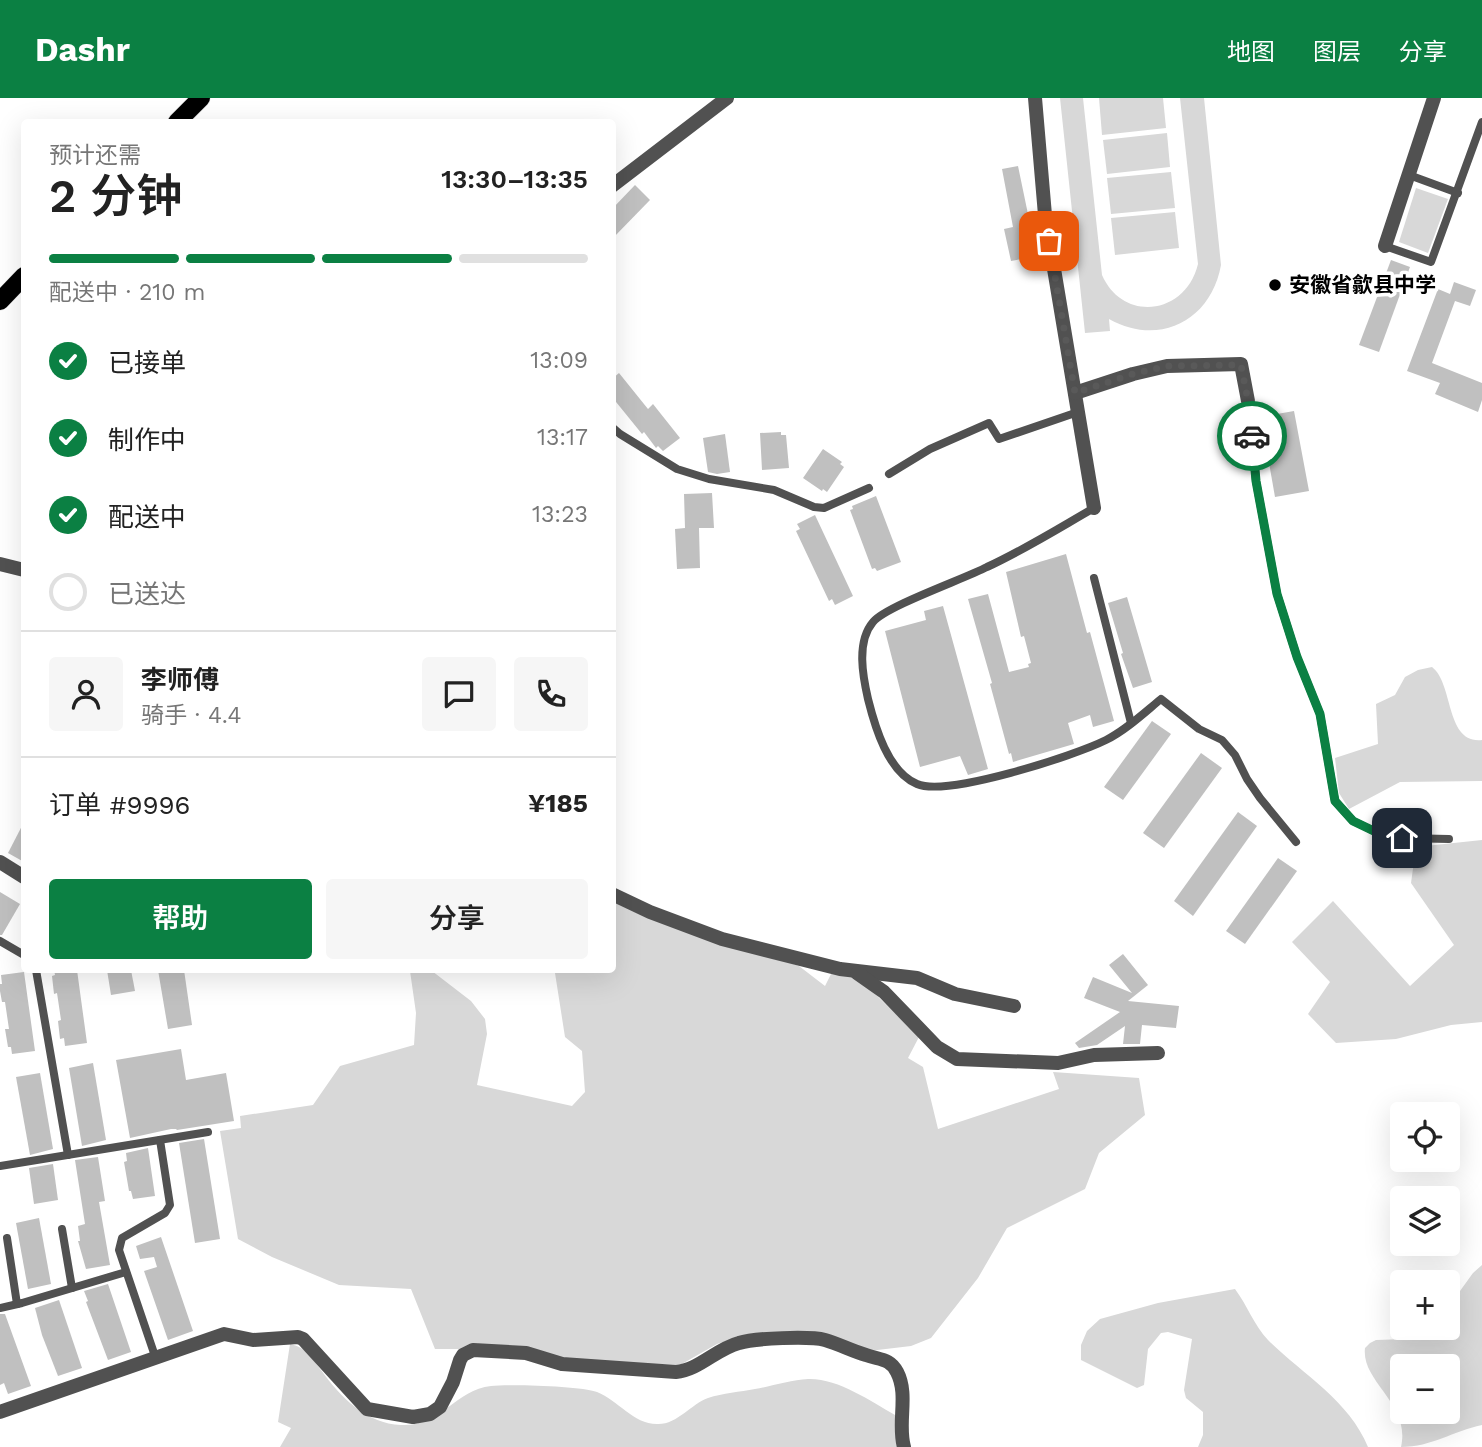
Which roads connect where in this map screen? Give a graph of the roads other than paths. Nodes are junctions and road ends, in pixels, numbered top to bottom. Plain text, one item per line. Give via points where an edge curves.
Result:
1 (201, 98) edge
2 (727, 98) edge
3 (1035, 98) edge
4 (1434, 98) edge
5 (180, 119) edge
6 (1482, 122) edge
7 (1409, 175) junction
8 (616, 183) edge
9 (1458, 193) junction
10 (1385, 246) joint
11 (21, 279) edge
12 (0, 301) edge
13 (1075, 393) junction
14 (1248, 401) joint
15 (1078, 412) junction
16 (616, 430) edge
17 (889, 474) dead end
18 (869, 488) dead end
19 (1094, 508) joint
20 (0, 564) edge
21 (21, 569) edge
22 (1094, 578) dead end
23 (1131, 723) junction
24 (1449, 839) dead end
25 (1296, 842) dead end
26 (0, 862) edge
27 (21, 875) edge
28 (616, 896) edge
29 (0, 940) edge
30 (21, 953) edge
31 (853, 971) junction
32 (37, 973) edge
33 (1014, 1006) dead end
34 (1158, 1053) dead end
35 (208, 1132) dead end
36 (160, 1140) junction
37 (68, 1155) junction
38 (0, 1166) edge
39 (62, 1229) dead end
40 (7, 1238) dead end
41 (126, 1272) junction
42 (72, 1289) junction
43 (17, 1304) junction
44 (0, 1308) edge
45 (156, 1359) junction
46 (0, 1412) edge
47 (904, 1447) edge

1 - 5 main road
2 - 8 street
3 - 13 street via 1045,215
4 - 7 street
6 - 9 lane
7 - 9 lane
7 - 10 street
9 - 10 lane via 1431,262
11 - 12 main road
13 - 14 street via 1167,366 1241,365
13 - 15 street
14 - 24 lane via 1256,481 1277,594 1320,714 1335,801 1353,821 1378,833
15 - 17 lane via 999,439 989,423 930,449
15 - 19 street
16 - 18 lane via 677,469 774,490 814,507 824,508
19 - 23 lane via 989,567 875,619 863,647 866,692 877,732 893,763 915,784 925,786 968,782 1054,761 1107,739
20 - 21 street
22 - 23 lane
23 - 25 lane via 1161,699 1199,729 1222,740
26 - 27 street
28 - 31 street via 722,939
29 - 30 lane
31 - 33 street via 917,978 956,993
31 - 34 street via 884,992 937,1047 957,1059 1058,1063 1094,1055
32 - 37 lane
35 - 36 lane
36 - 37 lane
36 - 41 lane via 170,1205 165,1213 122,1238 119,1250
37 - 38 lane
39 - 42 lane
40 - 43 lane
41 - 42 lane
41 - 45 lane
42 - 43 lane
43 - 44 lane
45 - 46 street
45 - 47 street via 225,1334 253,1340 298,1337 367,1409 419,1417 440,1408 460,1360 473,1350 526,1353 562,1364 676,1372 738,1343 810,1338 891,1364 901,1388

